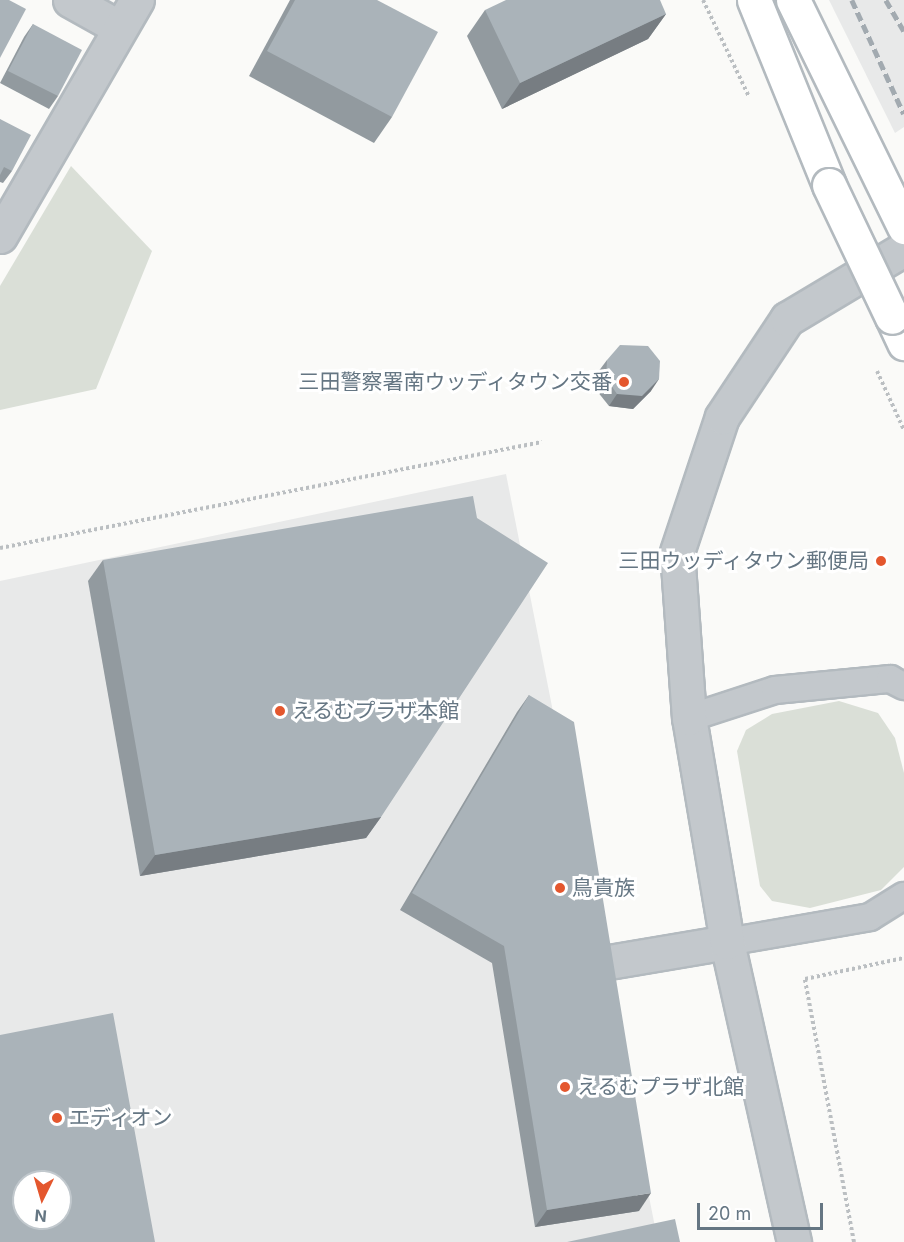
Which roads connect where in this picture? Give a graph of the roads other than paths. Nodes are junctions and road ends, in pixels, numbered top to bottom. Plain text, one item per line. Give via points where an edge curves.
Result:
1 (70, 0) edge
2 (137, 0) edge
3 (754, 0) edge
4 (793, 0) edge
5 (120, 28) junction
6 (904, 227) edge
7 (0, 236) edge
8 (904, 249) edge
9 (898, 330) edge
10 (904, 686) edge
11 (689, 717) junction
12 (904, 896) edge
13 (726, 942) junction
14 (603, 963) edge
15 (794, 1242) edge

1 - 5 street
2 - 5 street
3 - 9 main road, bridge via 829,185
4 - 6 main road
5 - 7 street
8 - 11 street via 787,319 722,417 677,552
10 - 11 lane via 890,679 775,690
11 - 13 street
12 - 13 lane via 870,917
13 - 14 street
13 - 15 street

